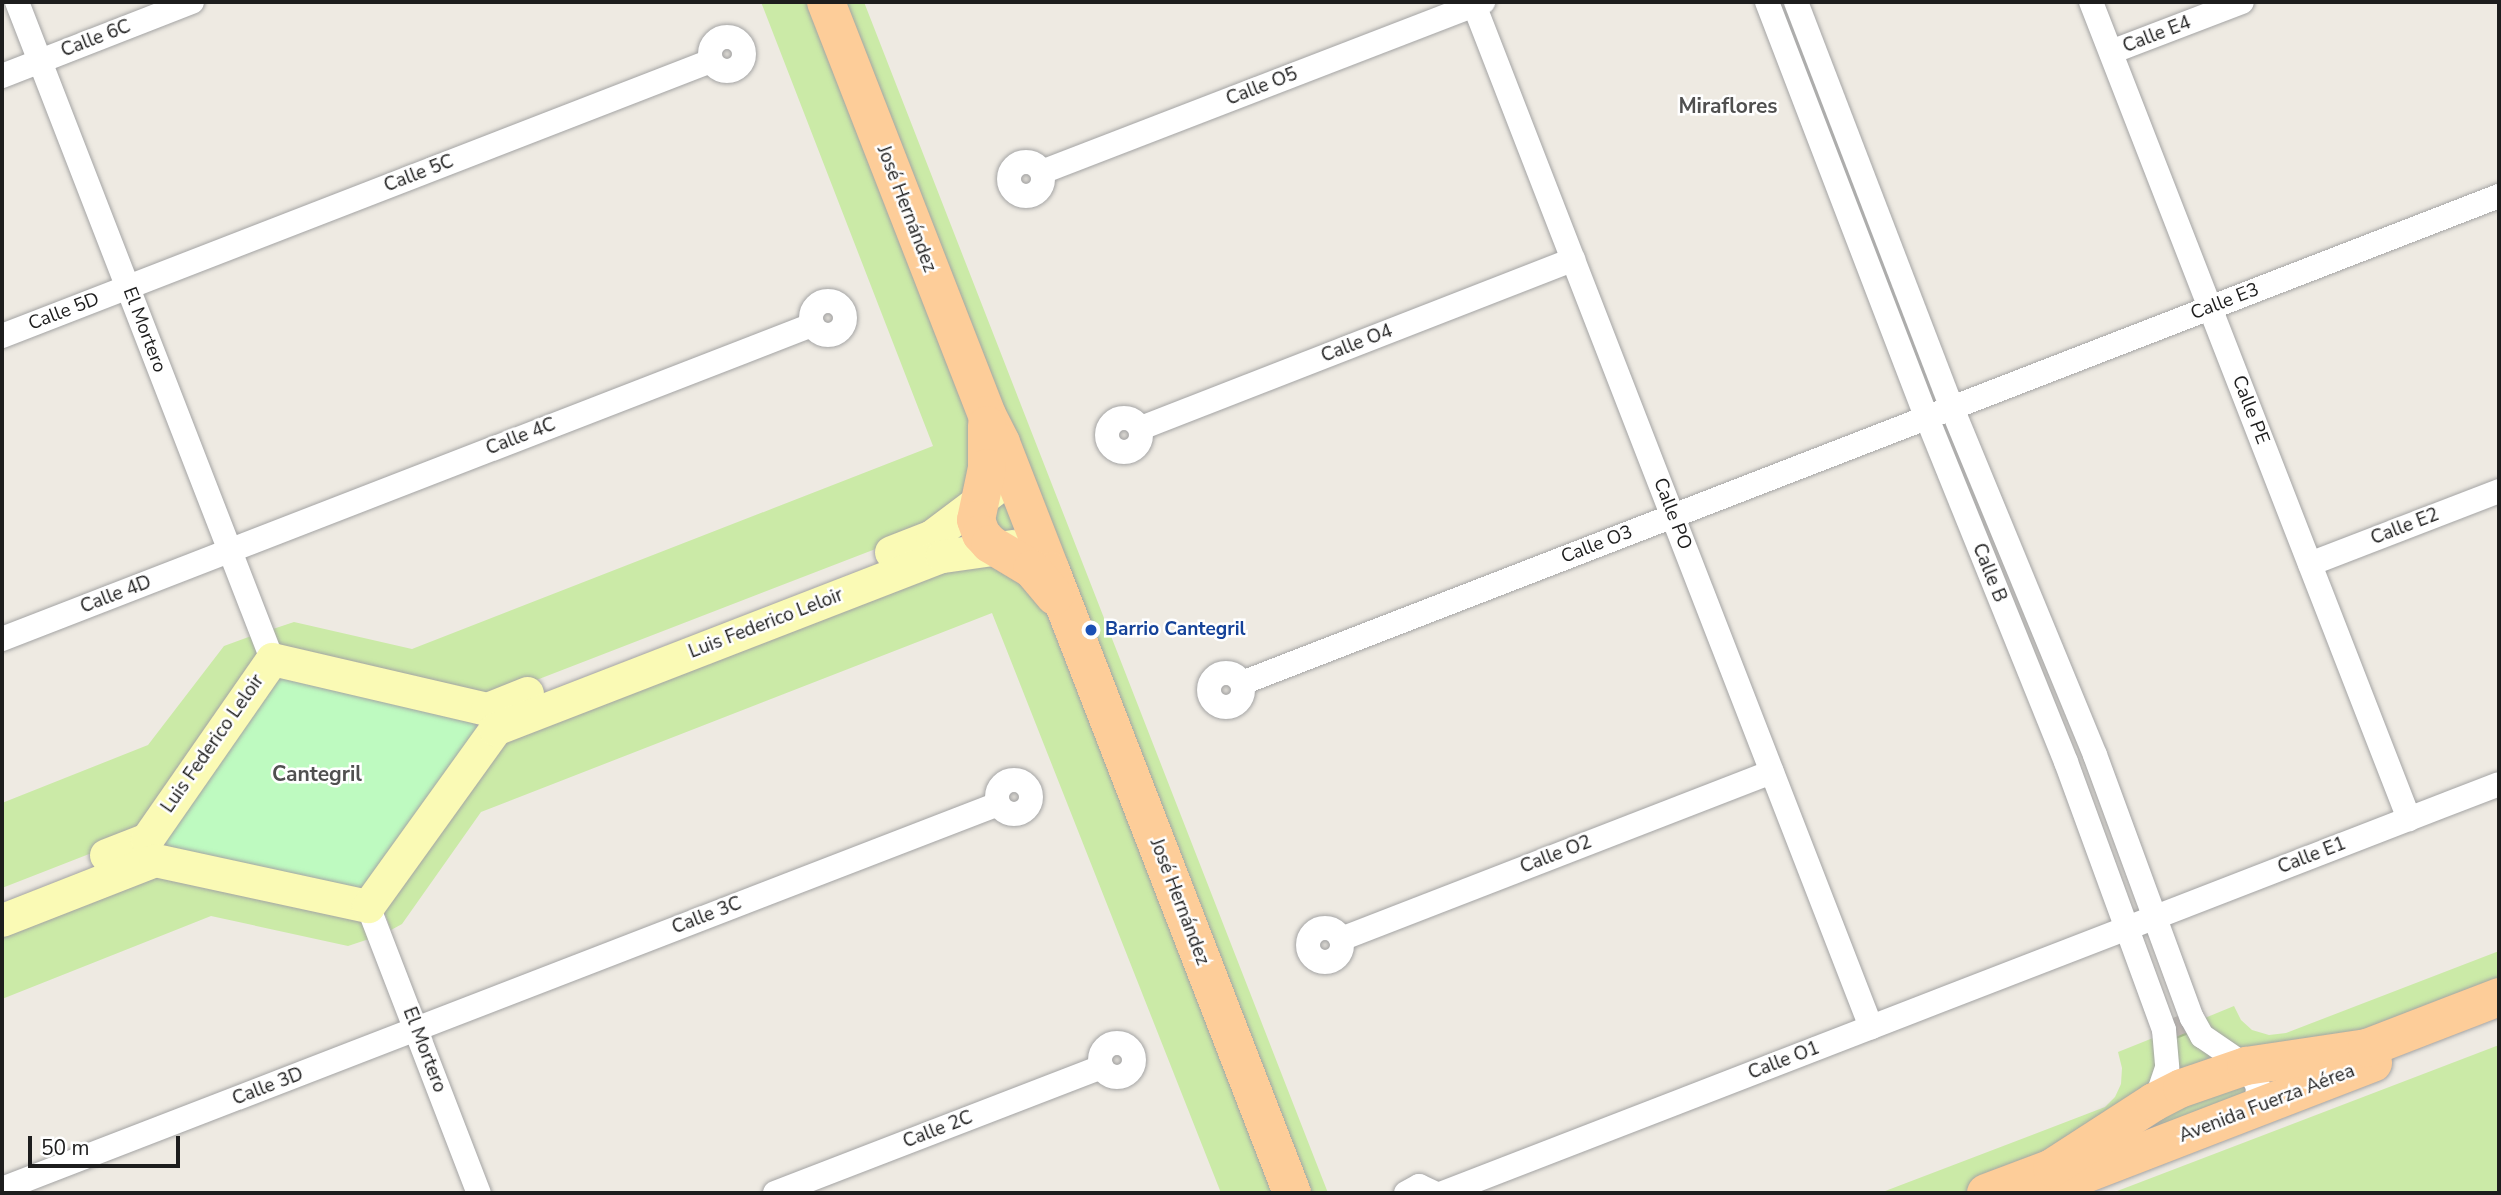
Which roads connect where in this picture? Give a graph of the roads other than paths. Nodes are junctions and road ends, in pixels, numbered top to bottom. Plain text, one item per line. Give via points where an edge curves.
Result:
1 (17, 2) edge
2 (191, 2) edge
3 (826, 2) edge
4 (1767, 2) edge
5 (1796, 2) edge
6 (2091, 2) edge
7 (2242, 2) edge
8 (1476, 3) edge
9 (2111, 52) junction
10 (39, 61) junction
11 (711, 61) dead end
12 (2, 76) edge
13 (1042, 172) dead end
14 (2499, 196) edge
15 (1573, 260) junction
16 (127, 287) junction
17 (2210, 308) junction
18 (812, 324) dead end
19 (2, 336) edge
20 (1952, 408) junction
21 (987, 415) junction
22 (1927, 418) junction
23 (1140, 428) dead end
24 (2499, 491) edge
25 (979, 499) junction
26 (1026, 508) junction
27 (1672, 516) junction
28 (1002, 549) junction
29 (230, 550) junction
30 (2310, 564) junction
31 (1066, 611) junction
32 (2, 639) edge
33 (272, 659) junction
34 (1242, 683) dead end
35 (491, 719) junction
36 (1772, 772) junction
37 (2499, 784) edge
38 (998, 804) dead end
39 (2409, 819) junction
40 (151, 849) junction
41 (2, 895) edge
42 (368, 906) junction
43 (2154, 918) junction
44 (2, 920) edge
45 (2125, 929) junction
46 (1341, 939) dead end
47 (2499, 997) edge
48 (2499, 1014) edge
49 (1871, 1027) junction
50 (416, 1029) junction
51 (2246, 1066) junction
52 (1101, 1067) dead end
53 (2154, 1102) junction
54 (2249, 1111) junction
55 (2179, 1138) junction
56 (2, 1189) edge
57 (479, 1193) edge
58 (775, 1193) edge
59 (1292, 1193) edge
60 (1406, 1193) edge
61 (1434, 1193) edge
62 (1443, 1193) edge
63 (1986, 1193) edge
64 (2036, 1193) edge

1 - 10 street, El Mortero
2 - 10 street, Calle 6C
3 - 21 main road, José Hernández
4 - 22 street, Calle B
5 - 20 street, Calle B
6 - 9 street, Calle PE
7 - 9 street, Calle E4
8 - 13 street, Calle O5
8 - 15 street, Calle PO
9 - 17 street, Calle PE
10 - 12 street, Calle 6C
10 - 16 street, El Mortero
11 - 16 street, Calle 5C
14 - 17 street, Calle E3
15 - 23 street, Calle O4
15 - 27 street, Calle PO
16 - 19 street, Calle 5D
16 - 29 street, El Mortero
17 - 20 street, Calle E3
17 - 30 street, Calle PE
18 - 29 street, Calle 4C
20 - 22 street, Calle O3
20 - 43 street, Calle B via 2095,755
21 - 25 main road, José Hernández via 987,468
21 - 26 main road, José Hernández
22 - 27 street, Calle O3
22 - 45 street, Calle B via 2066,762
24 - 30 street, Calle E2
25 - 26 street, Luis Federico Leloir via 1006,488
25 - 28 main road, José Hernández via 976,520 981,534
25 - 35 street, Luis Federico Leloir via 932,536
26 - 28 street, Luis Federico Leloir via 1028,537
26 - 31 main road, José Hernández
27 - 34 street, Calle O3
27 - 36 street, Calle PO
28 - 31 main road, José Hernández via 1032,569
28 - 35 street, Luis Federico Leloir via 942,556
29 - 32 street, Calle 4D
29 - 33 street, El Mortero
30 - 39 street, Calle PE
31 - 59 main road, José Hernández
33 - 35 street, Luis Federico Leloir
33 - 40 street, Luis Federico Leloir
35 - 42 street
36 - 46 street, Calle O2
36 - 49 street, Calle PO
37 - 39 street, Calle E1
38 - 50 street, Calle 3C
39 - 43 street, Calle E1
40 - 41 street
40 - 42 street
40 - 44 street
42 - 50 street, El Mortero
43 - 45 street, Calle E1
43 - 51 street, Calle B via 2203,1036
45 - 49 street, Calle O1
45 - 53 street, Calle B via 2164,1030 2167,1068
47 - 51 main road, Avenida Fuerza Aérea via 2367,1048
48 - 54 main road, Avenida Fuerza Aérea
49 - 62 street, Calle O1
50 - 56 street, Calle 3D
50 - 57 street, El Mortero
51 - 53 main road, Avenida Fuerza Aérea
51 - 54 street via 2258,1086 2257,1100
52 - 58 street, Calle 2C
53 - 55 street via 2158,1124
53 - 63 main road, Avenida Fuerza Aérea via 2052,1168
54 - 55 main road, Avenida Fuerza Aérea
55 - 64 main road, Avenida Fuerza Aérea
60 - 61 street via 1419,1186

